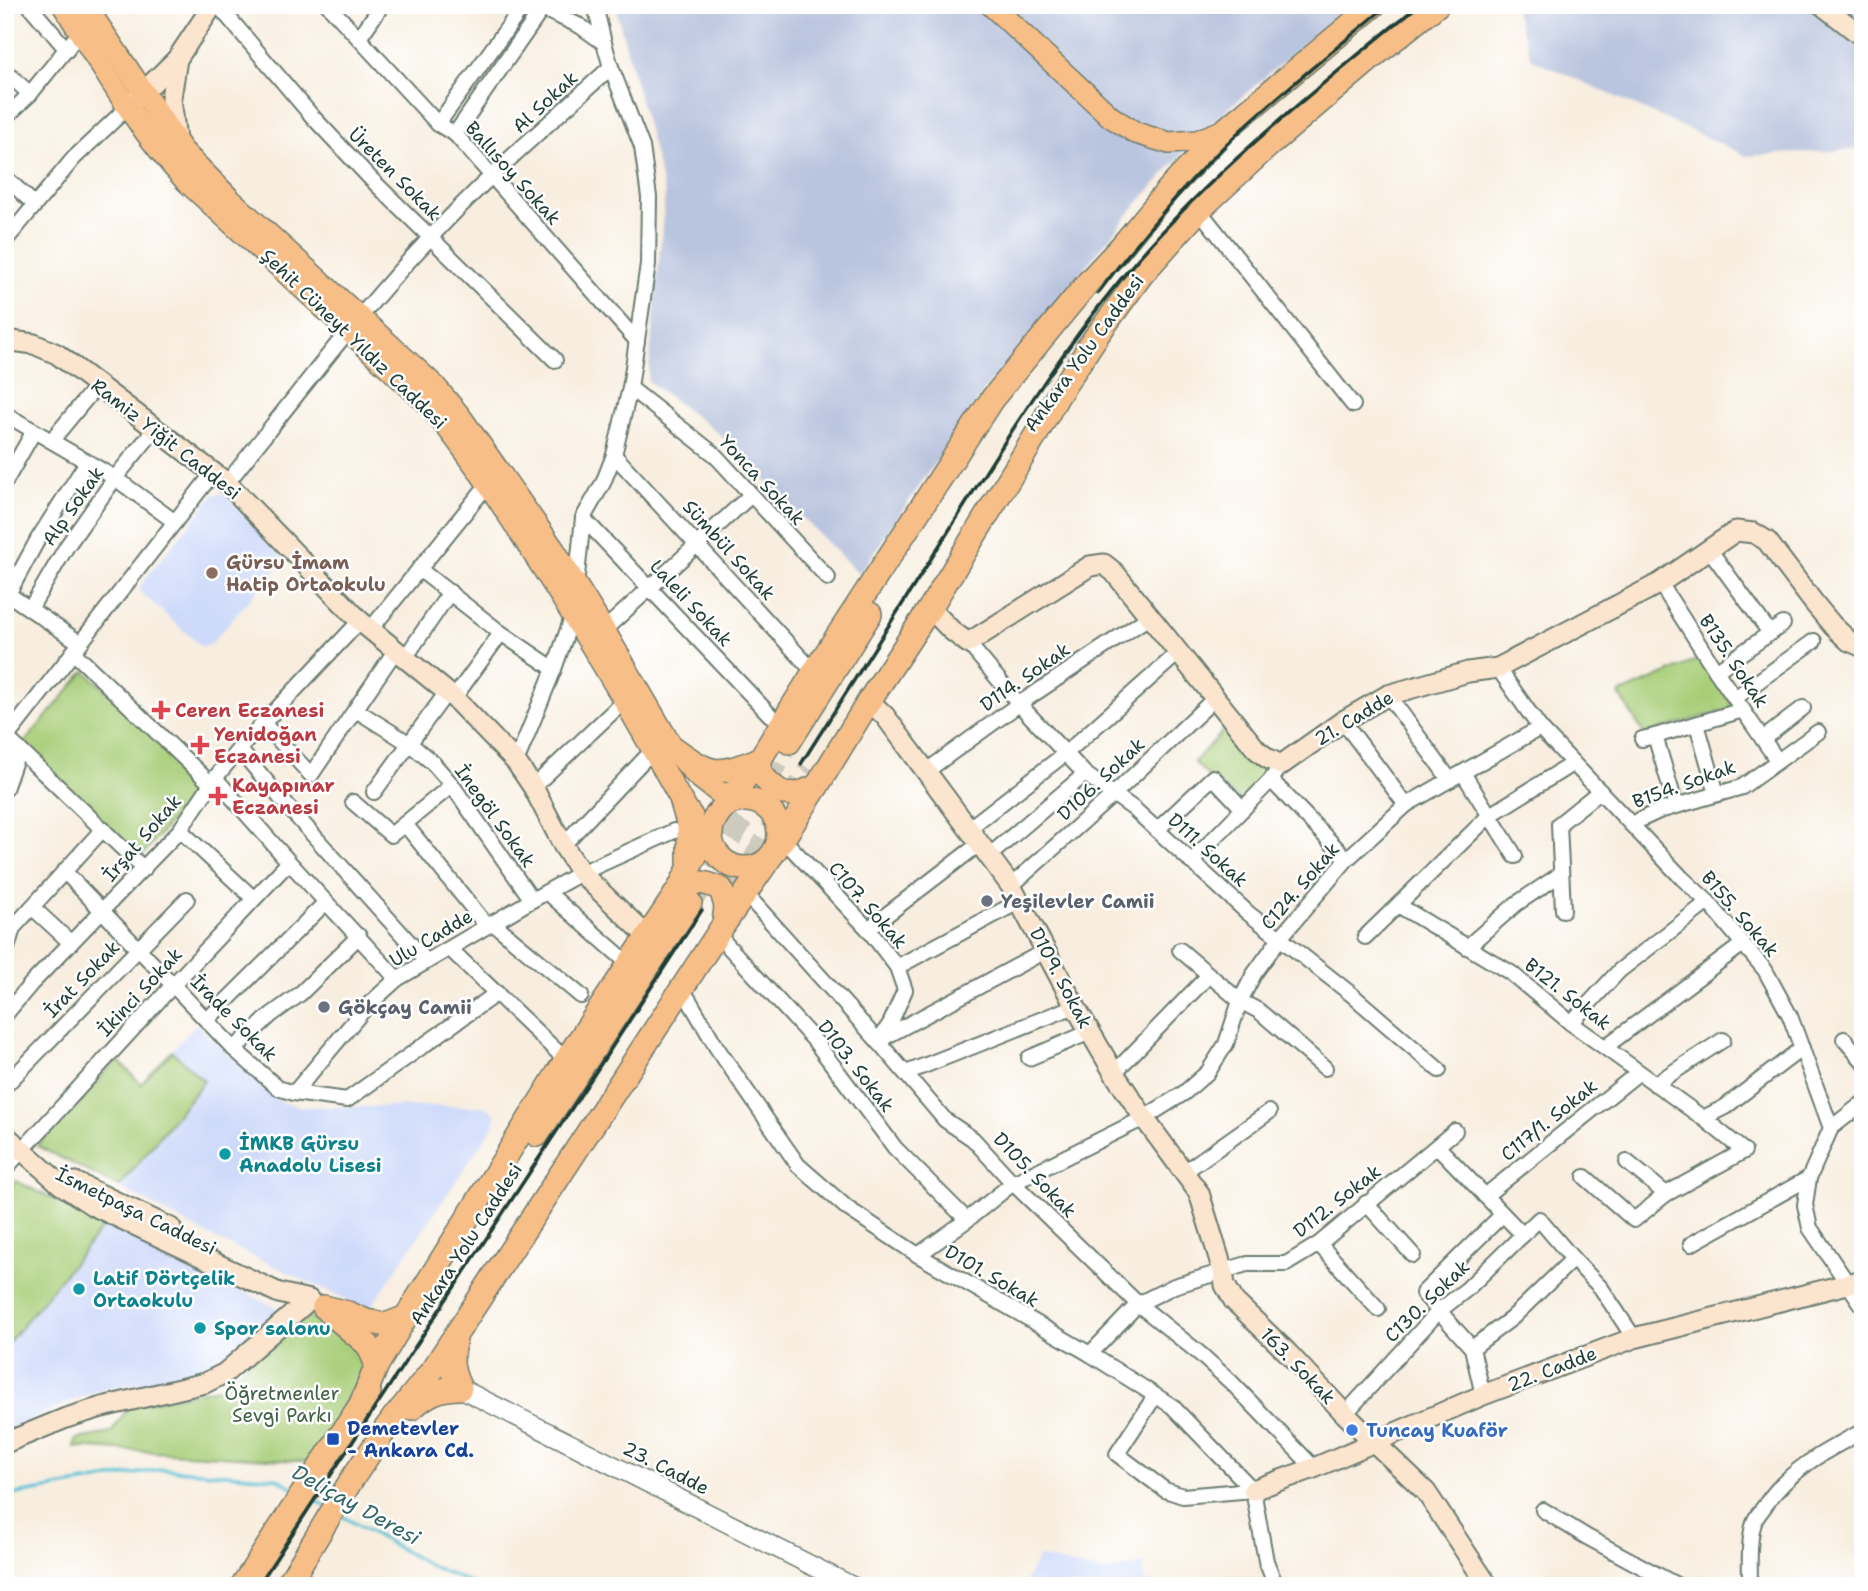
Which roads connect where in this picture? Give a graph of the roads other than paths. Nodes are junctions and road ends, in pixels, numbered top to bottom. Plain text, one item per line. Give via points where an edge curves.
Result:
1 (29, 5) edge
2 (64, 5) edge
3 (85, 5) edge
4 (215, 5) edge
5 (328, 5) edge
6 (382, 5) edge
7 (524, 5) edge
8 (595, 5) edge
9 (990, 5) edge
10 (1374, 5) edge
11 (1437, 5) edge
12 (1822, 5) edge
13 (544, 7) edge
14 (80, 32) junction
15 (1863, 37) edge
16 (359, 38) junction
17 (604, 43) junction
18 (66, 50) junction
19 (177, 58) junction
20 (611, 67) junction
21 (5, 71) edge
22 (30, 94) junction
23 (136, 100) junction
24 (5, 118) edge
25 (438, 124) junction
26 (1226, 129) junction
27 (455, 134) junction
28 (176, 140) junction
29 (5, 177) edge
30 (492, 177) junction
31 (35, 205) junction
32 (1199, 210) junction
33 (430, 237) junction
34 (5, 241) edge
35 (1120, 248) junction
36 (354, 324) junction
37 (1096, 337) junction
38 (5, 340) edge
39 (637, 341) junction
40 (555, 360) dead end
41 (98, 384) junction
42 (630, 388) junction
43 (1353, 405) dead end
44 (7, 418) edge
45 (155, 429) junction
46 (34, 430) junction
47 (52, 440) junction
48 (614, 455) junction
49 (87, 461) junction
50 (115, 478) junction
51 (220, 478) junction
52 (5, 482) edge
53 (488, 484) junction
54 (751, 495) junction
55 (583, 518) junction
56 (175, 522) junction
57 (698, 544) junction
58 (1709, 549) junction
59 (419, 569) junction
60 (828, 578) dead end
61 (1660, 583) junction
62 (576, 585) junction
63 (650, 588) junction
64 (450, 592) junction
65 (6, 595) edge
66 (30, 608) junction
67 (930, 608) junction
68 (573, 615) junction
69 (1149, 617) junction
70 (1783, 624) dead end
71 (365, 626) junction
72 (604, 630) junction
73 (501, 633) junction
74 (1770, 634) junction
75 (1814, 641) dead end
76 (968, 643) junction
77 (1863, 647) edge
78 (77, 648) junction
79 (1178, 653) junction
80 (400, 654) junction
81 (1498, 668) junction
82 (554, 669) junction
83 (1716, 671) junction
84 (814, 672) junction
85 (451, 695) junction
86 (1388, 695) junction
87 (1215, 698) junction
88 (869, 701) junction
89 (624, 702) junction
90 (1019, 704) junction
91 (1739, 704) junction
92 (1803, 708) dead end
93 (356, 710) junction
94 (770, 715) dead end
95 (1343, 721) junction
96 (263, 723) junction
97 (1698, 723) junction
98 (1540, 728) junction
99 (1818, 732) dead end
100 (6, 737) edge
101 (1763, 739) junction
102 (411, 744) junction
103 (663, 748) junction
104 (19, 749) junction
105 (239, 749) junction
106 (784, 751) tunnel mouth
107 (1066, 753) junction
108 (760, 759) junction
109 (1777, 760) junction
110 (516, 762) junction
111 (1572, 764) junction
112 (925, 772) junction
113 (1276, 773) junction
114 (1085, 774) junction
115 (1456, 777) junction
116 (814, 778) junction
117 (213, 781) junction
118 (452, 785) junction
119 (533, 787) junction
120 (5, 789) edge
121 (1600, 791) junction
122 (374, 792) dead end
123 (1114, 794) junction
124 (1717, 794) junction
125 (353, 802) dead end
126 (682, 802) junction
127 (733, 803) junction
128 (1406, 805) junction
129 (1676, 806) junction
130 (1243, 809) junction
131 (1490, 815) junction
132 (405, 824) junction
133 (1631, 824) junction
134 (103, 829) junction
135 (180, 830) junction
136 (1157, 830) junction
137 (674, 831) dead end
138 (709, 839) junction
139 (979, 843) junction
140 (563, 845) junction
141 (778, 846) junction
142 (1515, 856) dead end
143 (1347, 859) junction
144 (289, 862) junction
145 (1191, 862) junction
146 (144, 869) junction
147 (65, 872) junction
148 (581, 873) junction
149 (1561, 874) junction
150 (686, 887) junction
151 (547, 891) junction
152 (745, 893) junction
153 (1016, 893) junction
154 (254, 898) junction
155 (187, 899) dead end
156 (532, 900) junction
157 (326, 901) junction
158 (1708, 902) junction
159 (1398, 905) junction
160 (33, 907) junction
161 (5, 910) edge
162 (1563, 910) dead end
163 (102, 911) junction
164 (490, 925) junction
165 (720, 926) junction
166 (13, 928) junction
167 (868, 929) junction
168 (359, 936) junction
169 (647, 936) junction
170 (1366, 937) dead end
171 (1280, 938) junction
172 (71, 943) junction
173 (1743, 944) junction
174 (1467, 947) junction
175 (139, 948) junction
176 (450, 949) junction
177 (1180, 950) dead end
178 (1045, 951) junction
179 (5, 956) edge
180 (426, 961) junction
181 (629, 964) junction
182 (897, 967) junction
183 (1209, 975) junction
184 (397, 979) junction
185 (173, 985) junction
186 (682, 988) junction
187 (497, 993) junction
188 (582, 996) dead end
189 (1240, 1001) junction
190 (1075, 1006) junction
191 (5, 1015) edge
192 (207, 1020) junction
193 (1572, 1023) junction
194 (1090, 1032) junction
195 (1844, 1039) dead end
196 (1723, 1040) dead end
197 (878, 1041) junction
198 (1605, 1047) junction
199 (1802, 1048) junction
200 (234, 1049) junction
201 (1028, 1058) dead end
202 (566, 1060) junction
203 (1863, 1060) edge
204 (1325, 1068) dead end
205 (1439, 1070) dead end
206 (906, 1073) junction
207 (1114, 1073) junction
208 (1638, 1073) junction
209 (1655, 1084) junction
210 (5, 1086) edge
211 (294, 1093) junction
212 (1862, 1104) edge
213 (1269, 1112) dead end
214 (1144, 1118) junction
215 (1703, 1118) junction
216 (1831, 1128) junction
217 (1455, 1131) dead end
218 (5, 1135) edge
219 (1437, 1146) junction
220 (29, 1156) junction
221 (1628, 1162) dead end
222 (5, 1169) edge
223 (1184, 1172) junction
224 (1585, 1177) dead end
225 (1809, 1178) junction
226 (1013, 1183) junction
227 (1666, 1194) junction
228 (1485, 1196) junction
229 (1366, 1203) junction
230 (1502, 1215) junction
231 (967, 1220) junction
232 (1523, 1236) junction
233 (1319, 1244) junction
234 (1691, 1244) dead end
235 (918, 1255) junction
236 (1413, 1255) dead end
237 (1573, 1259) junction
238 (1223, 1271) junction
239 (1856, 1281) edge
240 (316, 1304) junction
241 (1138, 1304) junction
242 (1863, 1306) edge
243 (1378, 1309) dead end
244 (1439, 1311) junction
245 (406, 1317) junction
246 (456, 1336) junction
247 (1634, 1338) junction
248 (1472, 1348) junction
249 (1090, 1354) junction
250 (377, 1365) junction
251 (460, 1388) junction
252 (1155, 1395) junction
253 (1483, 1395) junction
254 (361, 1404) junction
255 (102, 1407) junction
256 (1345, 1414) junction
257 (386, 1428) junction
258 (1863, 1431) edge
259 (1374, 1441) junction
260 (5, 1443) edge
261 (5, 1452) edge
262 (1314, 1468) junction
263 (355, 1475) junction
264 (1253, 1490) junction
265 (1544, 1510) dead end
266 (299, 1582) edge
267 (242, 1586) edge
268 (852, 1586) edge
269 (1276, 1586) edge
270 (1488, 1586) edge
271 (1678, 1586) edge
272 (1751, 1586) edge

1 - 18 street
2 - 14 main road, Şehit Cüneyt Yıldız Caddesi
3 - 23 main road, Şehit Cüneyt Yıldız Caddesi
4 - 19 main road
4 - 33 street, Üreten Sokak via 311,116
5 - 16 street, Ballısoy Sokak
6 - 16 street
7 - 25 street
8 - 17 street
9 - 26 main road via 1111,117 1136,133 1169,143 1197,141
10 - 26 highway, Ankara Yolu Caddesi
11 - 32 highway, Ankara Yolu Caddesi via 1277,138
12 - 15 main road
13 - 17 street
13 - 27 street
14 - 18 street
14 - 23 main road, Şehit Cüneyt Yıldız Caddesi
16 - 25 street, Ballısoy Sokak
17 - 20 street
18 - 22 street
19 - 23 main road
19 - 28 main road via 171,98
20 - 30 street, Al Sokak
20 - 39 street via 642,147 649,197 648,264
21 - 22 street
22 - 24 street
23 - 28 main road, Şehit Cüneyt Yıldız Caddesi
23 - 31 street via 74,158
23 - 36 main road, Şehit Cüneyt Yıldız Caddesi via 165,159 186,181
25 - 27 street, Ballısoy Sokak
26 - 35 highway, Ankara Yolu Caddesi
27 - 30 street, Ballısoy Sokak
28 - 36 main road, Şehit Cüneyt Yıldız Caddesi
29 - 31 street
30 - 33 street, Al Sokak
30 - 39 street, Ballısoy Sokak
31 - 34 street
32 - 37 highway, Ankara Yolu Caddesi via 1142,274
32 - 43 street
33 - 36 street, Al Sokak
33 - 40 street, Üreten Sokak
35 - 84 highway via 992,398
35 - 106 highway, Ankara Yolu Caddesi via 978,442
36 - 51 street, Al Sokak
36 - 53 main road, Şehit Cüneyt Yıldız Caddesi via 449,428
36 - 62 main road via 434,385
37 - 67 highway
37 - 116 highway, Ankara Yolu Caddesi via 1030,425
38 - 41 main road, Ramiz Yiğit Caddesi via 34,344 57,354
39 - 42 street
41 - 45 main road, Ramiz Yiğit Caddesi
41 - 47 street
42 - 48 street
42 - 54 street, Yonca Sokak via 714,454
44 - 46 street
45 - 50 street, Alp Sokak
45 - 51 main road, Ramiz Yiğit Caddesi
46 - 47 street
46 - 52 street
47 - 49 street
48 - 55 street
48 - 57 street, Sümbül Sokak
49 - 50 street
49 - 65 street
50 - 56 street
50 - 66 street, Alp Sokak via 67,545
51 - 56 street, Al Sokak
51 - 71 main road, Ramiz Yiğit Caddesi
53 - 59 street, İrşat Sokak
53 - 68 main road, Şehit Cüneyt Yıldız Caddesi
54 - 57 street
54 - 60 street, Yonca Sokak
55 - 62 street
55 - 63 street, Laleli Sokak
56 - 78 street, Al Sokak
57 - 63 street
57 - 84 street, Sümbül Sokak
58 - 61 main road, 21. Cadde
58 - 74 street
58 - 77 main road, 21. Cadde via 1737,531 1767,541 1833,626
59 - 64 street
59 - 71 street, İrşat Sokak
61 - 81 main road, 21. Cadde
61 - 83 street, B135. Sokak
62 - 72 main road
63 - 72 street
63 - 94 street, Laleli Sokak
64 - 73 street
64 - 80 street
65 - 66 street
66 - 78 street
67 - 76 main road
67 - 88 highway
68 - 82 street
68 - 89 main road, Şehit Cüneyt Yıldız Caddesi
69 - 76 main road via 1114,572 1104,564 1090,566
69 - 79 main road
69 - 90 street, D114. Sokak
70 - 74 street
71 - 80 main road, Ramiz Yiğit Caddesi
71 - 96 street, İrşat Sokak
72 - 103 main road
73 - 82 street
73 - 85 street
74 - 83 street
75 - 91 street
76 - 90 street, D111. Sokak
78 - 100 street, Al Sokak
78 - 117 street
79 - 87 main road
79 - 107 street
80 - 85 main road, Ramiz Yiğit Caddesi
80 - 93 street
81 - 86 main road, 21. Cadde
81 - 98 street, B155. Sokak
82 - 110 street
83 - 91 street, B135. Sokak
84 - 108 highway
85 - 102 street
85 - 110 main road, Ramiz Yiğit Caddesi
86 - 95 main road, 21. Cadde
86 - 115 street
87 - 113 main road
87 - 123 street, D106. Sokak
88 - 112 main road, D109. Sokak
88 - 116 highway
89 - 103 main road, Şehit Cüneyt Yıldız Caddesi
89 - 119 street
90 - 107 street, D111. Sokak
90 - 112 street, D114. Sokak
91 - 97 street
91 - 101 street, B135. Sokak
92 - 101 street
93 - 96 street via 311,775
93 - 102 street, İnegöl Sokak
95 - 113 main road, 21. Cadde
95 - 128 street
96 - 105 street, İrşat Sokak
97 - 124 street
97 - 129 street via 1649,738
98 - 111 street, B155. Sokak
98 - 115 street, C124. Sokak
99 - 109 street, B154. Sokak
100 - 104 street
101 - 109 street, B135. Sokak
102 - 118 street, İnegöl Sokak
102 - 122 street
103 - 108 highway via 713,770 726,771
103 - 126 main road, Şehit Cüneyt Yıldız Caddesi
103 - 127 main road
103 - 140 street
104 - 120 street
104 - 134 street
105 - 117 street, İrşat Sokak
105 - 180 street
107 - 114 street, D111. Sokak
107 - 139 street
108 - 116 highway via 760,772 782,793 798,794
108 - 127 highway
109 - 124 street, B154. Sokak via 1742,787
110 - 119 main road, Ramiz Yiğit Caddesi
111 - 121 street, B155. Sokak
111 - 131 street
112 - 139 main road, D109. Sokak
113 - 130 street
113 - 143 street
114 - 123 street, D111. Sokak
114 - 139 street
115 - 128 street, C124. Sokak
115 - 131 street
116 - 141 highway
117 - 135 street, İrşat Sokak
117 - 144 street
118 - 132 street
118 - 156 street, İnegöl Sokak
119 - 140 main road, Ramiz Yiğit Caddesi
121 - 133 street, B155. Sokak
121 - 149 street via 1559,824
123 - 136 street, D111. Sokak
123 - 153 street, D106. Sokak
124 - 129 street, B154. Sokak
125 - 132 street via 391,835
126 - 138 main road, Şehit Cüneyt Yıldız Caddesi
126 - 150 highway via 689,826
127 - 138 highway via 713,823
127 - 141 highway via 767,807 778,824
128 - 143 street, C124. Sokak
129 - 133 street, B154. Sokak
130 - 136 street via 1213,777
130 - 145 street
131 - 142 street
131 - 159 street
132 - 164 street
133 - 158 street, B155. Sokak
134 - 146 street
134 - 147 street
135 - 146 street, İrşat Sokak
135 - 154 street
136 - 145 street, D111. Sokak
137 - 148 street, Ulu Cadde
138 - 141 highway via 722,859 740,868 759,866
138 - 150 highway
139 - 153 main road, D109. Sokak
139 - 167 street
140 - 148 main road, Ramiz Yiğit Caddesi
141 - 152 highway
141 - 167 street, C107. Sokak
143 - 171 street, C124. Sokak
144 - 154 street, İkinci Sokak
144 - 157 street
145 - 171 street, D111. Sokak
146 - 163 street, İrşat Sokak
147 - 160 street
147 - 163 street, İrade Sokak
148 - 151 street, Ulu Cadde
148 - 169 main road, Ramiz Yiğit Caddesi
149 - 162 street
149 - 174 street via 1516,904
150 - 165 highway via 706,883 721,890 726,906
150 - 169 highway
150 - 254 highway, Ankara Yolu Caddesi
151 - 156 street, Ulu Cadde
151 - 181 street
152 - 165 highway
152 - 197 street, D105. Sokak
153 - 178 main road, D109. Sokak
153 - 182 street, D106. Sokak
154 - 185 street, İkinci Sokak
155 - 175 street, İrat Sokak
156 - 164 street, Ulu Cadde
157 - 168 street
157 - 192 street
158 - 173 street, B155. Sokak
158 - 193 street via 1619,971
159 - 170 street
159 - 174 street, B121. Sokak
160 - 166 street
160 - 172 street
161 - 166 street
163 - 172 street, İrşat Sokak
163 - 175 street, İrade Sokak
164 - 176 street, Ulu Cadde
164 - 188 street
165 - 186 highway
165 - 231 street, D103. Sokak via 895,1147
165 - 257 highway, Ankara Yolu Caddesi
166 - 179 street
167 - 182 street, C107. Sokak
168 - 184 street
168 - 200 street
169 - 181 highway
171 - 189 street, C124. Sokak
171 - 205 street, D111. Sokak
172 - 191 street, İrşat Sokak
173 - 198 street
173 - 199 street, B155. Sokak via 1765,970
174 - 193 street, B121. Sokak via 1511,973
175 - 185 street, İrade Sokak
175 - 210 street, İrat Sokak
176 - 180 street, Ulu Cadde
176 - 187 street
177 - 183 street
178 - 190 main road, D109. Sokak
178 - 197 street
180 - 184 street, Ulu Cadde
181 - 202 highway
182 - 197 street, C107. Sokak via 905,990
183 - 189 street
183 - 207 street
184 - 211 street, Ulu Cadde via 366,1007
185 - 192 street, İrade Sokak
185 - 220 street, İkinci Sokak
186 - 235 street, D101. Sokak via 716,1048 798,1165 847,1208
186 - 246 highway
187 - 202 street
187 - 211 street via 347,1100
189 - 204 street via 1259,1011
189 - 214 street, C124. Sokak via 1226,1044 1208,1072
190 - 194 main road, D109. Sokak
190 - 206 street
192 - 200 street, İrade Sokak
193 - 198 street, B121. Sokak
194 - 201 street
194 - 207 main road, D109. Sokak
195 - 203 street
196 - 209 street
197 - 206 street, D105. Sokak
198 - 208 street, B121. Sokak
199 - 215 street via 1725,1107
199 - 216 street, B155. Sokak
200 - 211 street, İrade Sokak via 278,1088
202 - 245 highway
206 - 226 street, D105. Sokak via 945,1120 974,1139
207 - 214 main road, D109. Sokak
208 - 209 street, B121. Sokak
208 - 228 street, C117/1. Sokak
209 - 215 street, B121. Sokak
212 - 216 street
213 - 223 street
214 - 223 main road, D109. Sokak
214 - 226 street, C124. Sokak
215 - 227 street, B121. Sokak via 1744,1151
216 - 225 street
217 - 219 street, D112. Sokak
218 - 220 main road, İsmetpaşa Caddesi
219 - 228 street
219 - 229 street, D112. Sokak
220 - 222 street, İkinci Sokak
220 - 240 main road, İsmetpaşa Caddesi via 92,1205 189,1245 279,1293
221 - 227 street
223 - 238 main road, D109. Sokak via 1199,1193
224 - 227 street via 1634,1220
225 - 234 street
225 - 239 street via 1805,1205 1810,1228
226 - 231 street, C124. Sokak
226 - 241 street, D105. Sokak
228 - 230 street
229 - 233 street, D112. Sokak
229 - 236 street
230 - 232 street
230 - 244 street via 1423,1293
231 - 235 street, C124. Sokak
232 - 237 street, C130. Sokak via 1539,1219
232 - 244 street, C130. Sokak
233 - 238 street, D112. Sokak via 1286,1264 1247,1264
233 - 243 street
235 - 249 street, D101. Sokak
237 - 247 street via 1601,1288
237 - 248 street via 1512,1318
238 - 241 street, D112. Sokak via 1174,1286
238 - 256 main road, 163. Sokak via 1234,1301
239 - 242 street
239 - 247 main road, 22. Cadde
240 - 245 highway via 386,1325
240 - 250 highway via 368,1345
240 - 255 main road via 205,1383
241 - 249 street, D112. Sokak
241 - 262 street, D105. Sokak via 1224,1376
244 - 248 street
244 - 256 street, C130. Sokak
245 - 250 highway
246 - 251 highway via 451,1365
246 - 257 highway
247 - 253 main road, 22. Cadde
248 - 253 street
249 - 252 street, D101. Sokak
250 - 254 highway
251 - 263 highway via 425,1397
251 - 268 street, 23. Cadde
252 - 264 street, D101. Sokak via 1172,1406
252 - 264 street via 1117,1454 1165,1490 1183,1496
253 - 259 main road, 22. Cadde
254 - 267 highway, Ankara Yolu Caddesi
255 - 260 main road
255 - 261 main road
256 - 259 main road, 163. Sokak
257 - 263 highway, Ankara Yolu Caddesi
258 - 272 street via 1793,1472 1773,1493 1754,1521
259 - 262 main road, 22. Cadde
259 - 270 main road, 163. Sokak via 1426,1492
262 - 264 main road, 22. Cadde
263 - 266 highway, Ankara Yolu Caddesi
264 - 269 street via 1266,1562
265 - 271 street

